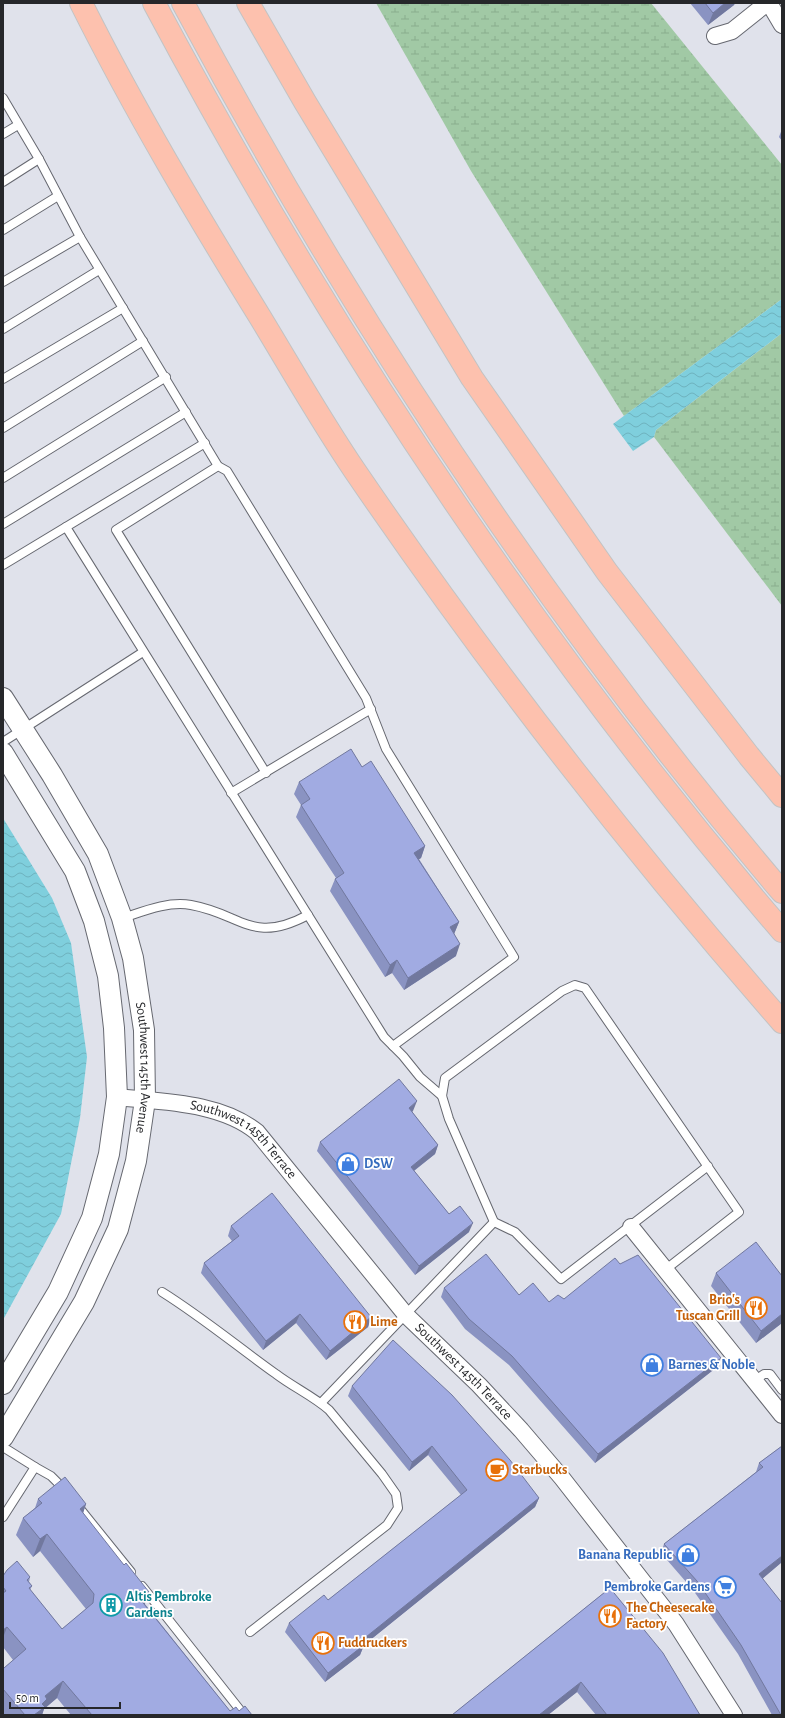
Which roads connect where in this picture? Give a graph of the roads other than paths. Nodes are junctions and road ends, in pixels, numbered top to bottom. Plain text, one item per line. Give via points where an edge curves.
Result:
1 (81, 3) edge
2 (154, 3) edge
3 (183, 3) edge
4 (248, 3) edge
5 (768, 3) edge
6 (782, 25) edge
7 (715, 36) dead end
8 (3, 98) edge
9 (18, 125) junction
10 (3, 134) edge
11 (39, 159) junction
12 (3, 182) edge
13 (58, 196) junction
14 (3, 230) edge
15 (80, 237) junction
16 (100, 270) junction
17 (3, 282) edge
18 (123, 308) junction
19 (3, 330) edge
20 (143, 341) junction
21 (166, 377) junction
22 (3, 379) edge
23 (186, 412) junction
24 (3, 428) edge
25 (204, 443) junction
26 (218, 466) junction
27 (3, 478) edge
28 (3, 524) edge
29 (66, 527) junction
30 (3, 565) edge
31 (143, 652) junction
32 (3, 698) edge
33 (371, 710) junction
34 (23, 729) junction
35 (3, 742) edge
36 (3, 753) edge
37 (266, 773) junction
38 (231, 793) junction
39 (782, 796) edge
40 (782, 892) edge
41 (308, 915) junction
42 (122, 918) junction
43 (782, 931) edge
44 (782, 1022) edge
45 (393, 1046) junction
46 (442, 1096) junction
47 (117, 1097) junction
48 (145, 1100) junction
49 (708, 1166) junction
50 (494, 1222) junction
51 (631, 1227) junction
52 (665, 1270) junction
53 (162, 1292) dead end
54 (406, 1315) junction
55 (754, 1381) junction
56 (3, 1384) edge
57 (782, 1390) edge
58 (321, 1403) junction
59 (782, 1415) edge
60 (3, 1437) edge
61 (3, 1446) edge
62 (35, 1467) junction
63 (3, 1517) edge
64 (250, 1632) dead end
65 (244, 1715) edge
66 (734, 1715) edge

1 - 44 highway via 194,210 353,468 489,661 655,872
2 - 43 highway via 202,93 281,229 358,355 442,483 520,595 625,737
3 - 40 highway via 307,223 379,341 464,471 596,656
4 - 39 highway via 472,378 607,572
5 - 6 street
5 - 7 street via 732,31
8 - 9 lane
9 - 10 lane
9 - 11 lane
11 - 12 lane
11 - 13 lane
13 - 14 lane
13 - 15 lane
15 - 16 lane
15 - 17 lane
16 - 18 lane
16 - 19 lane
18 - 20 lane
18 - 22 lane
20 - 21 lane
20 - 24 lane
21 - 23 lane
21 - 27 lane
23 - 25 lane
23 - 28 lane
25 - 26 lane
25 - 29 lane
26 - 33 lane via 227,471
26 - 37 lane via 116,530
29 - 30 lane
29 - 31 lane
31 - 34 lane
31 - 38 lane
32 - 34 street, Southwest 145th Avenue
33 - 37 lane
33 - 45 lane via 386,749 514,957
34 - 35 lane
34 - 42 street, Southwest 145th Avenue via 98,854
36 - 47 street, Southwest 145th Avenue via 75,872 94,921 108,976 114,1028
37 - 38 lane
38 - 41 lane
41 - 42 lane via 280,927 266,929 254,928 190,905 156,907
41 - 45 lane via 384,1037
42 - 48 street, Southwest 145th Avenue via 133,958 144,1030
45 - 46 lane via 420,1077
46 - 49 lane via 446,1078 562,991 575,985 585,988
46 - 50 lane
47 - 48 street, Southwest 145th Terrace
47 - 56 street, Southwest 145th Avenue via 109,1154 92,1218 58,1292
48 - 54 street, Southwest 145th Terrace via 193,1106 226,1114 257,1132
48 - 60 street, Southwest 145th Avenue via 136,1162 118,1229 84,1302
49 - 51 lane
49 - 52 lane via 739,1212
50 - 51 lane via 515,1232 561,1278
50 - 54 lane
51 - 52 street
52 - 55 street
53 - 58 lane via 292,1386
54 - 58 lane
54 - 66 street, Southwest 145th Terrace via 479,1385 562,1478 676,1624
55 - 57 lane via 764,1374 770,1374
55 - 59 street
58 - 64 lane via 337,1417 382,1474 396,1494 398,1508 387,1525
61 - 62 lane
62 - 63 lane
62 - 65 lane via 61,1484 155,1608

